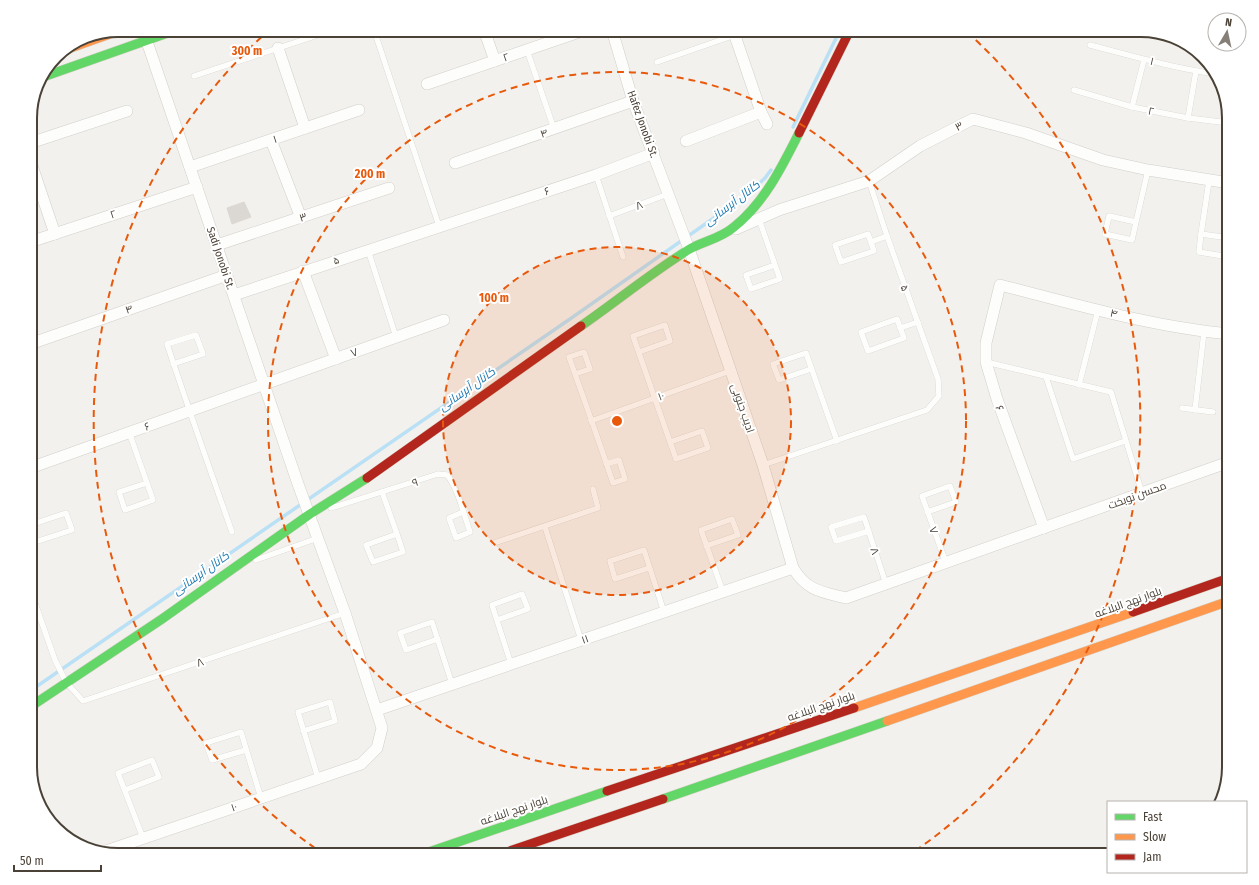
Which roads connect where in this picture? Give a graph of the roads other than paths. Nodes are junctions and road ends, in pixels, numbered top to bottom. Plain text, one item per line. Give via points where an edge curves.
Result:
1 (138, 37) edge
2 (146, 37) edge
3 (312, 37) edge
4 (376, 37) edge
5 (486, 37) edge
6 (565, 37) edge
7 (615, 37) edge
8 (723, 37) edge
9 (735, 37) edge
10 (847, 37) edge
11 (1090, 45) dead end
12 (278, 48) junction
13 (527, 50) junction
14 (1144, 60) junction
15 (495, 61) junction
16 (657, 62) dead end
17 (1196, 71) junction
18 (51, 73) edge
19 (1208, 73) edge
20 (194, 76) dead end
21 (427, 84) dead end
22 (1074, 90) dead end
23 (633, 101) junction
24 (1132, 108) junction
25 (360, 110) dead end
26 (127, 111) dead end
27 (761, 112) junction
28 (1188, 118) junction
29 (1222, 122) edge
30 (767, 124) dead end
31 (305, 128) junction
32 (554, 130) junction
33 (271, 140) junction
34 (37, 141) edge
35 (686, 141) dead end
36 (654, 154) junction
37 (455, 164) dead end
38 (190, 167) junction
39 (1148, 170) junction
40 (596, 175) junction
41 (869, 180) junction
42 (1209, 181) junction
43 (37, 182) edge
44 (1222, 182) edge
45 (197, 187) junction
46 (389, 188) dead end
47 (668, 194) junction
48 (609, 216) junction
49 (301, 218) junction
50 (677, 218) joint
51 (759, 219) junction
52 (1136, 222) junction
53 (439, 226) junction
54 (726, 233) junction
55 (54, 234) junction
56 (1201, 234) junction
57 (886, 236) junction
58 (1222, 237) edge
59 (37, 240) edge
60 (871, 242) junction
61 (217, 245) junction
62 (689, 248) junction
63 (367, 250) junction
64 (1222, 256) edge
65 (623, 257) dead end
66 (775, 265) junction
67 (303, 271) junction
68 (227, 275) junction
69 (1000, 284) joint
70 (234, 295) junction
71 (1098, 310) junction
72 (444, 320) dead end
73 (918, 322) junction
74 (900, 328) junction
75 (1204, 332) junction
76 (1222, 333) edge
77 (396, 337) junction
78 (37, 342) edge
79 (638, 352) junction
80 (336, 359) junction
81 (986, 362) junction
82 (173, 364) junction
83 (811, 369) junction
84 (730, 371) junction
85 (575, 374) dead end
86 (1046, 377) junction
87 (264, 384) junction
88 (1079, 384) junction
89 (655, 398) junction
90 (1182, 408) dead end
91 (1194, 410) junction
92 (189, 411) junction
93 (1214, 412) dead end
94 (591, 421) junction
95 (129, 432) junction
96 (837, 441) junction
97 (1125, 441) junction
98 (670, 442) junction
99 (606, 464) dead end
100 (1222, 464) edge
101 (37, 465) edge
102 (763, 465) junction
103 (147, 483) junction
104 (593, 490) dead end
105 (382, 492) junction
106 (1142, 493) junction
107 (463, 512) junction
108 (928, 512) junction
109 (310, 514) junction
110 (37, 522) edge
111 (545, 527) junction
112 (1044, 528) junction
113 (869, 531) junction
114 (232, 532) dead end
115 (397, 534) junction
116 (318, 538) junction
117 (37, 541) edge
118 (494, 543) dead end
119 (706, 546) junction
120 (946, 564) junction
121 (236, 567) junction
122 (649, 568) junction
123 (792, 568) junction
124 (1222, 581) edge
125 (886, 584) junction
126 (723, 592) junction
127 (1222, 604) edge
128 (37, 609) edge
129 (664, 612) junction
130 (345, 613) junction
131 (497, 620) junction
132 (438, 639) junction
133 (581, 640) junction
134 (511, 664) junction
135 (65, 680) junction
136 (452, 684) junction
137 (37, 702) edge
138 (377, 710) junction
139 (303, 730) junction
140 (246, 750) junction
141 (361, 764) joint
142 (318, 778) junction
143 (125, 790) junction
144 (261, 798) junction
145 (143, 838) junction
146 (115, 848) edge
147 (440, 848) edge
148 (518, 848) edge

1 - 18 main road
2 - 38 street, Sadi Jonobi St.
3 - 12 lane
4 - 53 lane
5 - 15 street
6 - 13 street, ۲
7 - 23 street, Hafez Jonobi St.
8 - 16 lane
9 - 27 street
10 - 54 main road via 771,185
11 - 14 lane, ۱
12 - 20 lane
12 - 31 street
13 - 15 street, ۲
13 - 32 lane
14 - 17 lane, ۱
14 - 24 lane
15 - 21 street, ۲
17 - 19 lane, ۱
17 - 28 lane
22 - 24 lane, ۲
23 - 32 street, ۴
23 - 36 street, Hafez Jonobi St.
24 - 28 lane, ۲
25 - 31 street, ۱
26 - 34 street
27 - 30 street
27 - 35 street
28 - 29 lane, ۲
31 - 33 street, ۱
32 - 37 street, ۴
33 - 38 street, ۱
33 - 49 street
36 - 40 street, ۶
36 - 47 street, Hafez Jonobi St.
38 - 45 street, Sadi Jonobi St.
39 - 41 street, ۳ via 1103,160 1026,133 973,119 920,146
39 - 42 street, ۳
39 - 52 lane
40 - 48 lane
40 - 53 street, ۶
41 - 51 street, ۳
41 - 57 lane, ۵
42 - 44 street, ۳
42 - 56 lane
43 - 55 street
45 - 55 street, ۲
45 - 61 street, Sadi Jonobi St.
46 - 49 street, ۳
47 - 48 lane, ۸
47 - 50 street, Hafez Jonobi St.
48 - 65 lane
49 - 61 street, ۳
50 - 62 street, ادیب جنوبی
51 - 54 street, ۳
51 - 66 lane
52 - 52 lane via 1109,216 1105,234 1132,240
53 - 63 street, ۵
54 - 62 main road
55 - 59 street, ۲
56 - 58 lane
56 - 64 lane via 1199,252
57 - 60 lane
57 - 73 lane, ۵
60 - 60 lane via 868,234 835,245 841,262 874,251
61 - 68 street, Sadi Jonobi St.
62 - 84 street, ادیب جنوبی
62 - 109 main road via 382,467
63 - 67 street, ۵
63 - 77 lane
66 - 66 lane via 746,275 751,289 780,279
67 - 70 street, ۵
67 - 80 street
68 - 70 street, Sadi Jonobi St.
68 - 78 street, ۴
69 - 71 street, ۴
69 - 81 street, ۶ via 986,343
70 - 87 street, Sadi Jonobi St.
71 - 75 street, ۴
71 - 88 lane
72 - 77 street, ۷
73 - 74 lane
73 - 96 lane, ۵ via 938,379 939,396 927,410
74 - 74 lane via 904,338 868,351 861,332 897,320
75 - 76 street, ۴
75 - 91 lane
77 - 80 street, ۷
79 - 79 lane via 670,341 664,325 633,336
79 - 89 lane
80 - 87 street, ۷
81 - 86 lane
81 - 112 street, ۶
82 - 82 lane via 203,354 196,334 167,344
82 - 92 lane
83 - 83 lane via 806,353 773,364 779,380
83 - 96 lane
84 - 89 lane, ۱۰
84 - 102 street, ادیب جنوبی
85 - 94 lane
86 - 88 lane
86 - 97 lane via 1073,459
87 - 92 street, ۶
87 - 109 street, Sadi Jonobi St.
88 - 97 lane via 1111,392
89 - 94 lane, ۱۰
89 - 98 lane
90 - 91 lane
91 - 93 lane
92 - 95 street, ۶
92 - 114 lane
94 - 99 lane
95 - 101 street, ۶
95 - 103 lane
96 - 102 lane
97 - 106 lane
98 - 98 lane via 702,431 708,448 676,459
100 - 106 street, محسن نوبخت
102 - 123 street, ادیب جنوبی
103 - 103 lane via 119,492 125,510 153,500
104 - 111 lane via 598,508
105 - 107 lane, ۹ via 438,474 447,475
105 - 109 lane, ۹
105 - 115 lane
106 - 112 street, محسن نوبخت
107 - 107 lane, ۹ via 470,532 456,538 449,518
108 - 108 lane, ۷ via 956,502 950,486 922,496
108 - 120 lane, ۷
109 - 116 street, Sadi Jonobi St.
109 - 121 main road
110 - 117 lane via 66,512 72,530
111 - 118 lane
111 - 133 lane
112 - 120 street, محسن نوبخت
113 - 113 lane, ۸ via 864,517 831,527 836,542
113 - 125 lane, ۸
115 - 115 lane via 366,545 373,562 403,552
116 - 121 lane
116 - 130 street, Sadi Jonobi St.
119 - 119 lane via 701,530 732,519 738,535
119 - 126 lane
120 - 125 street, محسن نوبخت
121 - 135 main road
122 - 122 lane via 644,550 610,561 615,578
122 - 129 lane
123 - 125 street, محسن نوبخت via 800,580 814,590 846,598
123 - 126 street, ۱۱
124 - 147 main road, بلوار نهج البلاغه via 1110,622 611,788
126 - 129 street, ۱۱
127 - 148 main road
128 - 135 lane
129 - 133 street, ۱۱
130 - 135 lane, ۸ via 83,701
130 - 138 street, Sadi Jonobi St.
131 - 131 lane via 492,605 522,594 528,609
131 - 134 lane
132 - 132 lane via 432,622 400,633 406,650
132 - 136 lane
133 - 134 street, ۱۱
134 - 136 street, ۱۱
135 - 137 main road
136 - 138 street, ۱۱
138 - 141 street, Sadi Jonobi St. via 382,728 377,748
139 - 139 lane via 298,712 330,702 336,721
139 - 142 lane
140 - 140 lane via 240,732 206,742 212,760
140 - 144 lane
141 - 142 street, ۱۰
142 - 144 street, ۱۰
143 - 143 lane via 118,773 152,760 159,777
143 - 145 lane
144 - 145 street, ۱۰
145 - 146 street, ۱۰

